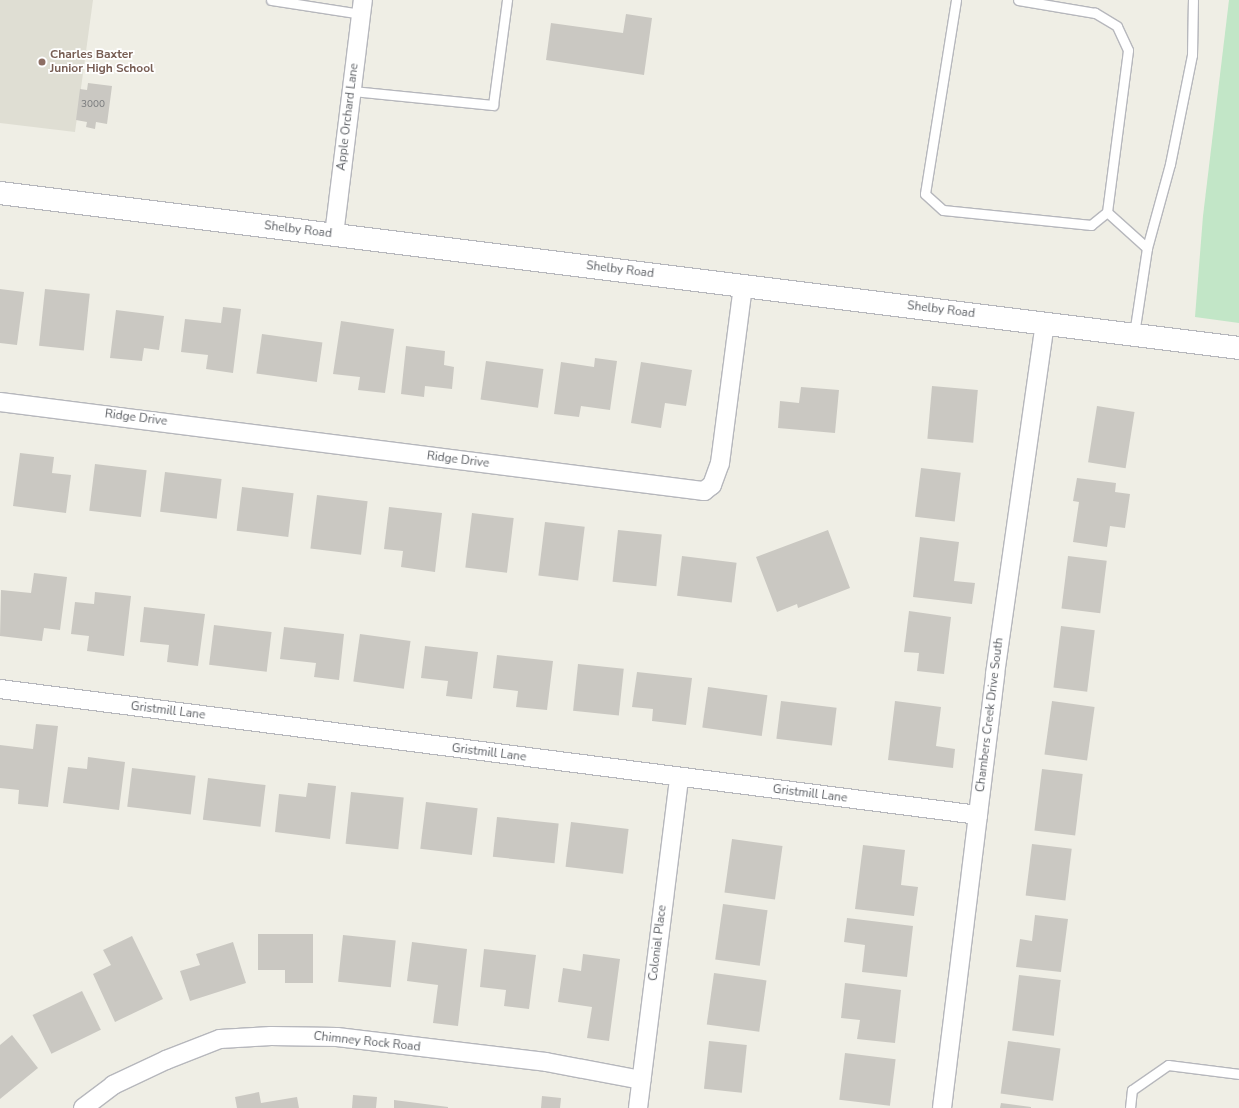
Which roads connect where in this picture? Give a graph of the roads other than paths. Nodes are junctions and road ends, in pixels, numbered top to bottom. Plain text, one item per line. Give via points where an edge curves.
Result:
1 (271, 0) edge
2 (508, 0) edge
3 (956, 0) edge
4 (1018, 0) edge
5 (1193, 0) edge
6 (362, 7) edge
7 (352, 91) junction
8 (0, 193) edge
9 (1107, 212) junction
10 (334, 235) junction
11 (1147, 248) junction
12 (743, 285) junction
13 (1045, 323) junction
14 (1134, 334) junction
15 (1239, 348) edge
16 (0, 402) edge
17 (0, 689) edge
18 (679, 778) junction
19 (978, 815) junction
20 (1239, 1074) edge
21 (641, 1080) junction
22 (83, 1108) edge
23 (638, 1108) edge
24 (942, 1108) edge
25 (1130, 1108) edge

1 - 6 lane
2 - 7 lane via 493,105
3 - 9 lane via 925,194 943,210 1091,225
4 - 9 lane via 1095,13 1117,26 1128,50
5 - 11 lane via 1192,55 1170,164
6 - 7 street, Apple Orchard Lane
7 - 10 street, Apple Orchard Lane
8 - 10 main road, Shelby Road
9 - 11 lane
10 - 12 main road, Shelby Road
11 - 14 lane
12 - 13 main road, Shelby Road
12 - 16 street, Ridge Drive via 720,463 712,486 704,491
13 - 14 main road, Shelby Road
13 - 19 street, Chambers Creek Drive South via 994,674
14 - 15 main road, Shelby Road
17 - 18 street, Gristmill Lane
18 - 19 street, Gristmill Lane
18 - 21 street, Colonial Place
19 - 24 street, Chambers Creek Drive South
20 - 25 lane via 1168,1065 1132,1090
21 - 22 street, Chimney Rock Road via 546,1062 337,1037 270,1036 220,1039 166,1060 113,1085
21 - 23 street, Colonial Place

